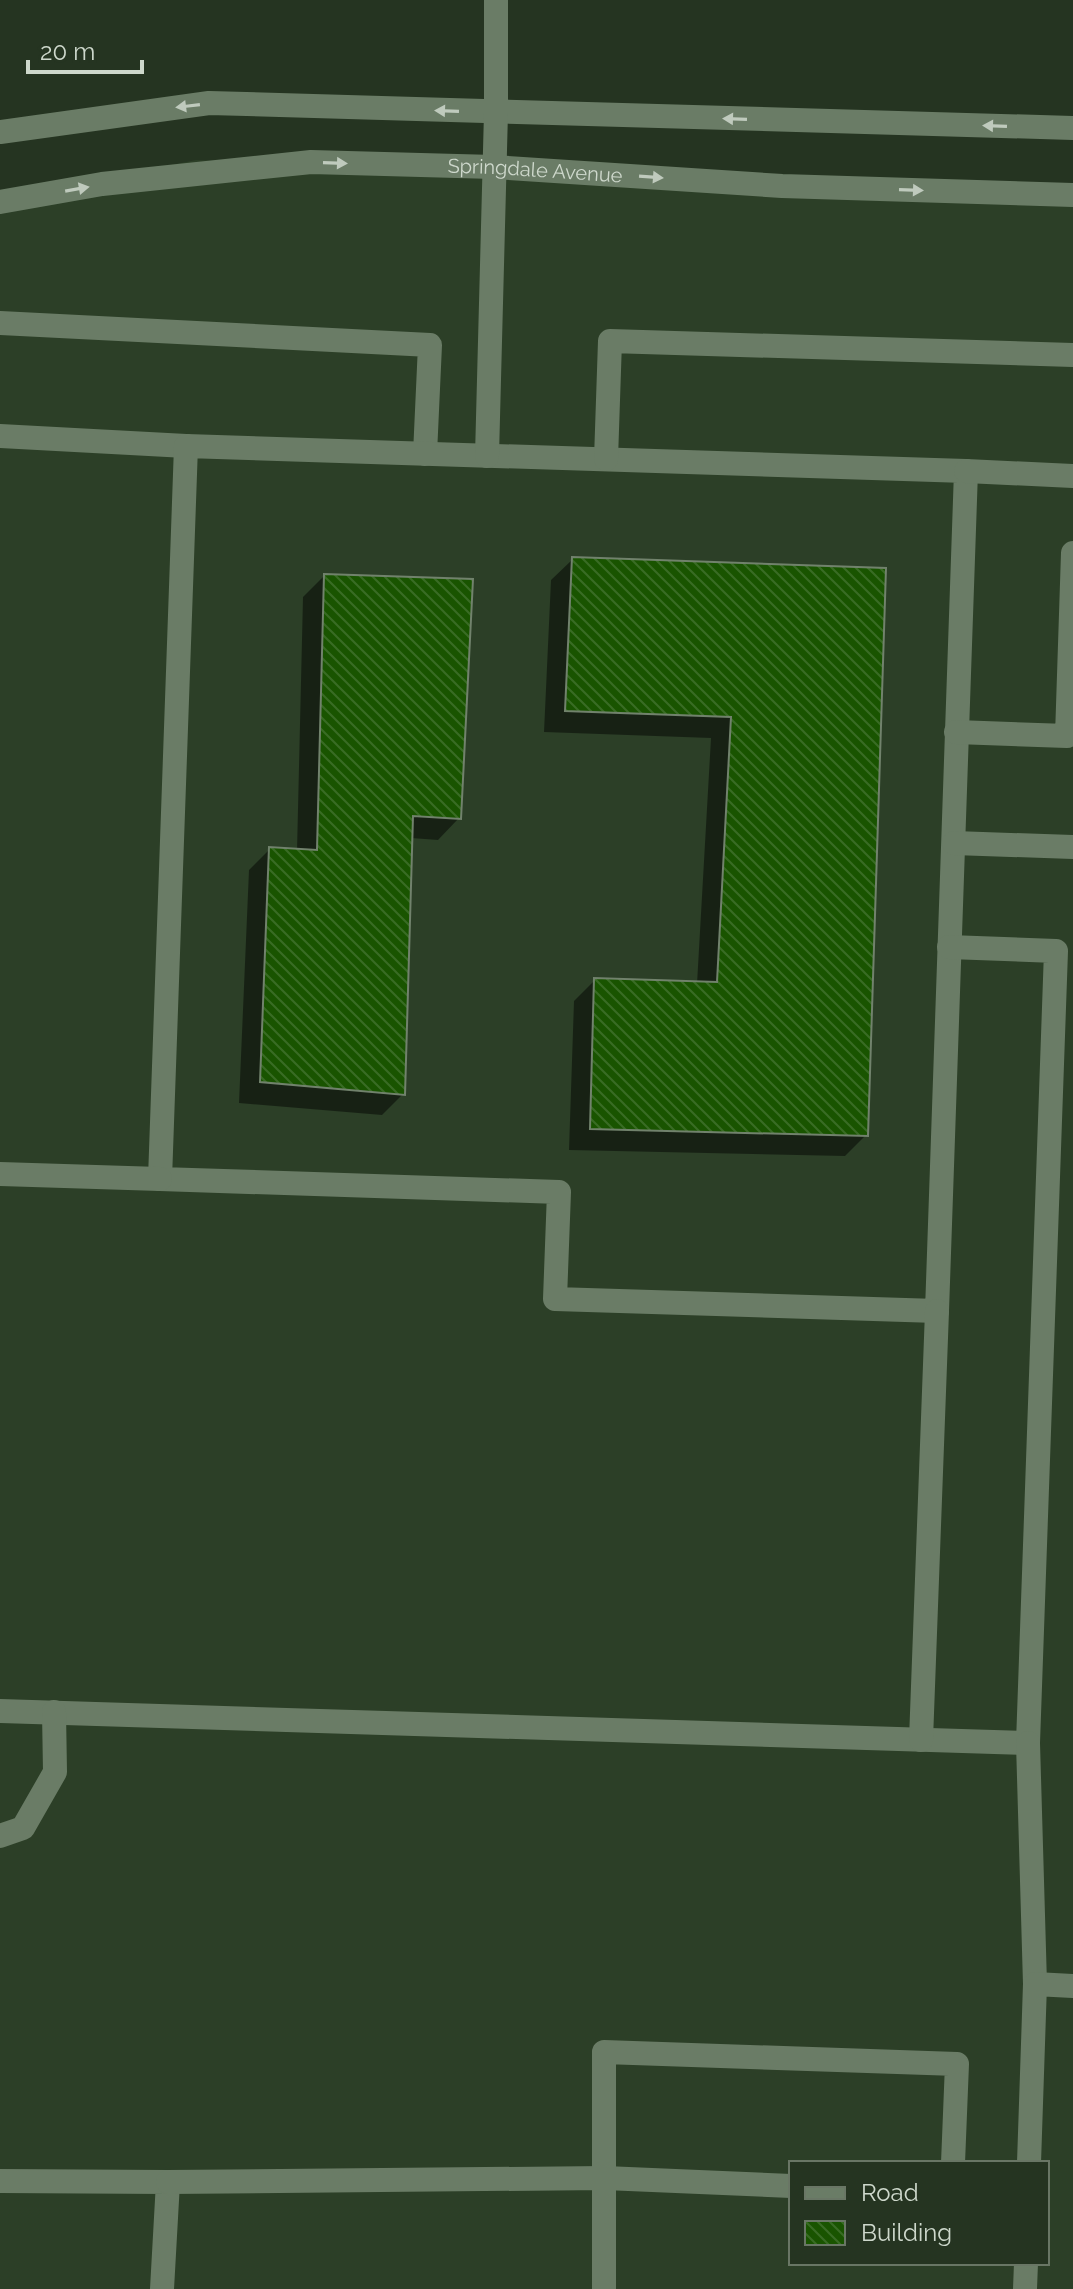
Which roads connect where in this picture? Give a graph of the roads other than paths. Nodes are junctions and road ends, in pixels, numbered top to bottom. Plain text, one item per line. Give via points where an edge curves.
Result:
1 (496, 0) edge
2 (496, 112) junction
3 (1073, 128) edge
4 (0, 132) edge
5 (494, 167) junction
6 (1073, 195) edge
7 (0, 202) edge
8 (0, 323) edge
9 (1073, 355) edge
10 (0, 436) edge
11 (186, 446) junction
12 (425, 454) junction
13 (487, 456) junction
14 (606, 459) junction
15 (966, 471) junction
16 (1073, 476) edge
17 (1073, 553) edge
18 (956, 732) junction
19 (954, 843) junction
20 (1073, 847) edge
21 (949, 947) junction
22 (0, 1174) edge
23 (160, 1179) junction
24 (937, 1311) junction
25 (0, 1711) edge
26 (54, 1712) junction
27 (921, 1740) junction
28 (1028, 1743) junction
29 (0, 1836) edge
30 (1035, 1984) junction
31 (1073, 1986) edge
32 (953, 2161) edge
33 (1029, 2161) edge
34 (605, 2178) junction
35 (0, 2181) edge
36 (168, 2182) junction
37 (789, 2186) edge
38 (1026, 2265) edge
39 (162, 2289) edge
40 (604, 2289) edge
41 (1025, 2289) edge

1 - 2 street
3 -> 2 street
2 -> 4 street via 209,103
2 - 5 street
5 -> 6 street, Springdale Avenue via 782,186
7 -> 5 street, Springdale Avenue via 102,184 311,162
5 - 13 street
8 - 12 street via 430,345
9 - 14 street via 610,341
10 - 11 street
11 - 12 street
11 - 23 street
12 - 13 street
13 - 14 street
14 - 15 street
15 - 16 street
15 - 18 street
17 - 18 street via 1067,736
18 - 19 street
19 - 20 street
19 - 21 street
21 - 24 street
21 - 28 street via 1056,951
22 - 23 street
23 - 24 street via 559,1192 555,1299
24 - 27 street
25 - 26 street
26 - 27 street
26 - 29 street via 55,1772 23,1828
27 - 28 street
28 - 30 street
30 - 31 street
30 - 33 street
32 - 34 street via 957,2064 604,2052
34 - 36 street
34 - 37 street
34 - 40 street
35 - 36 street
36 - 39 street
38 - 41 street

